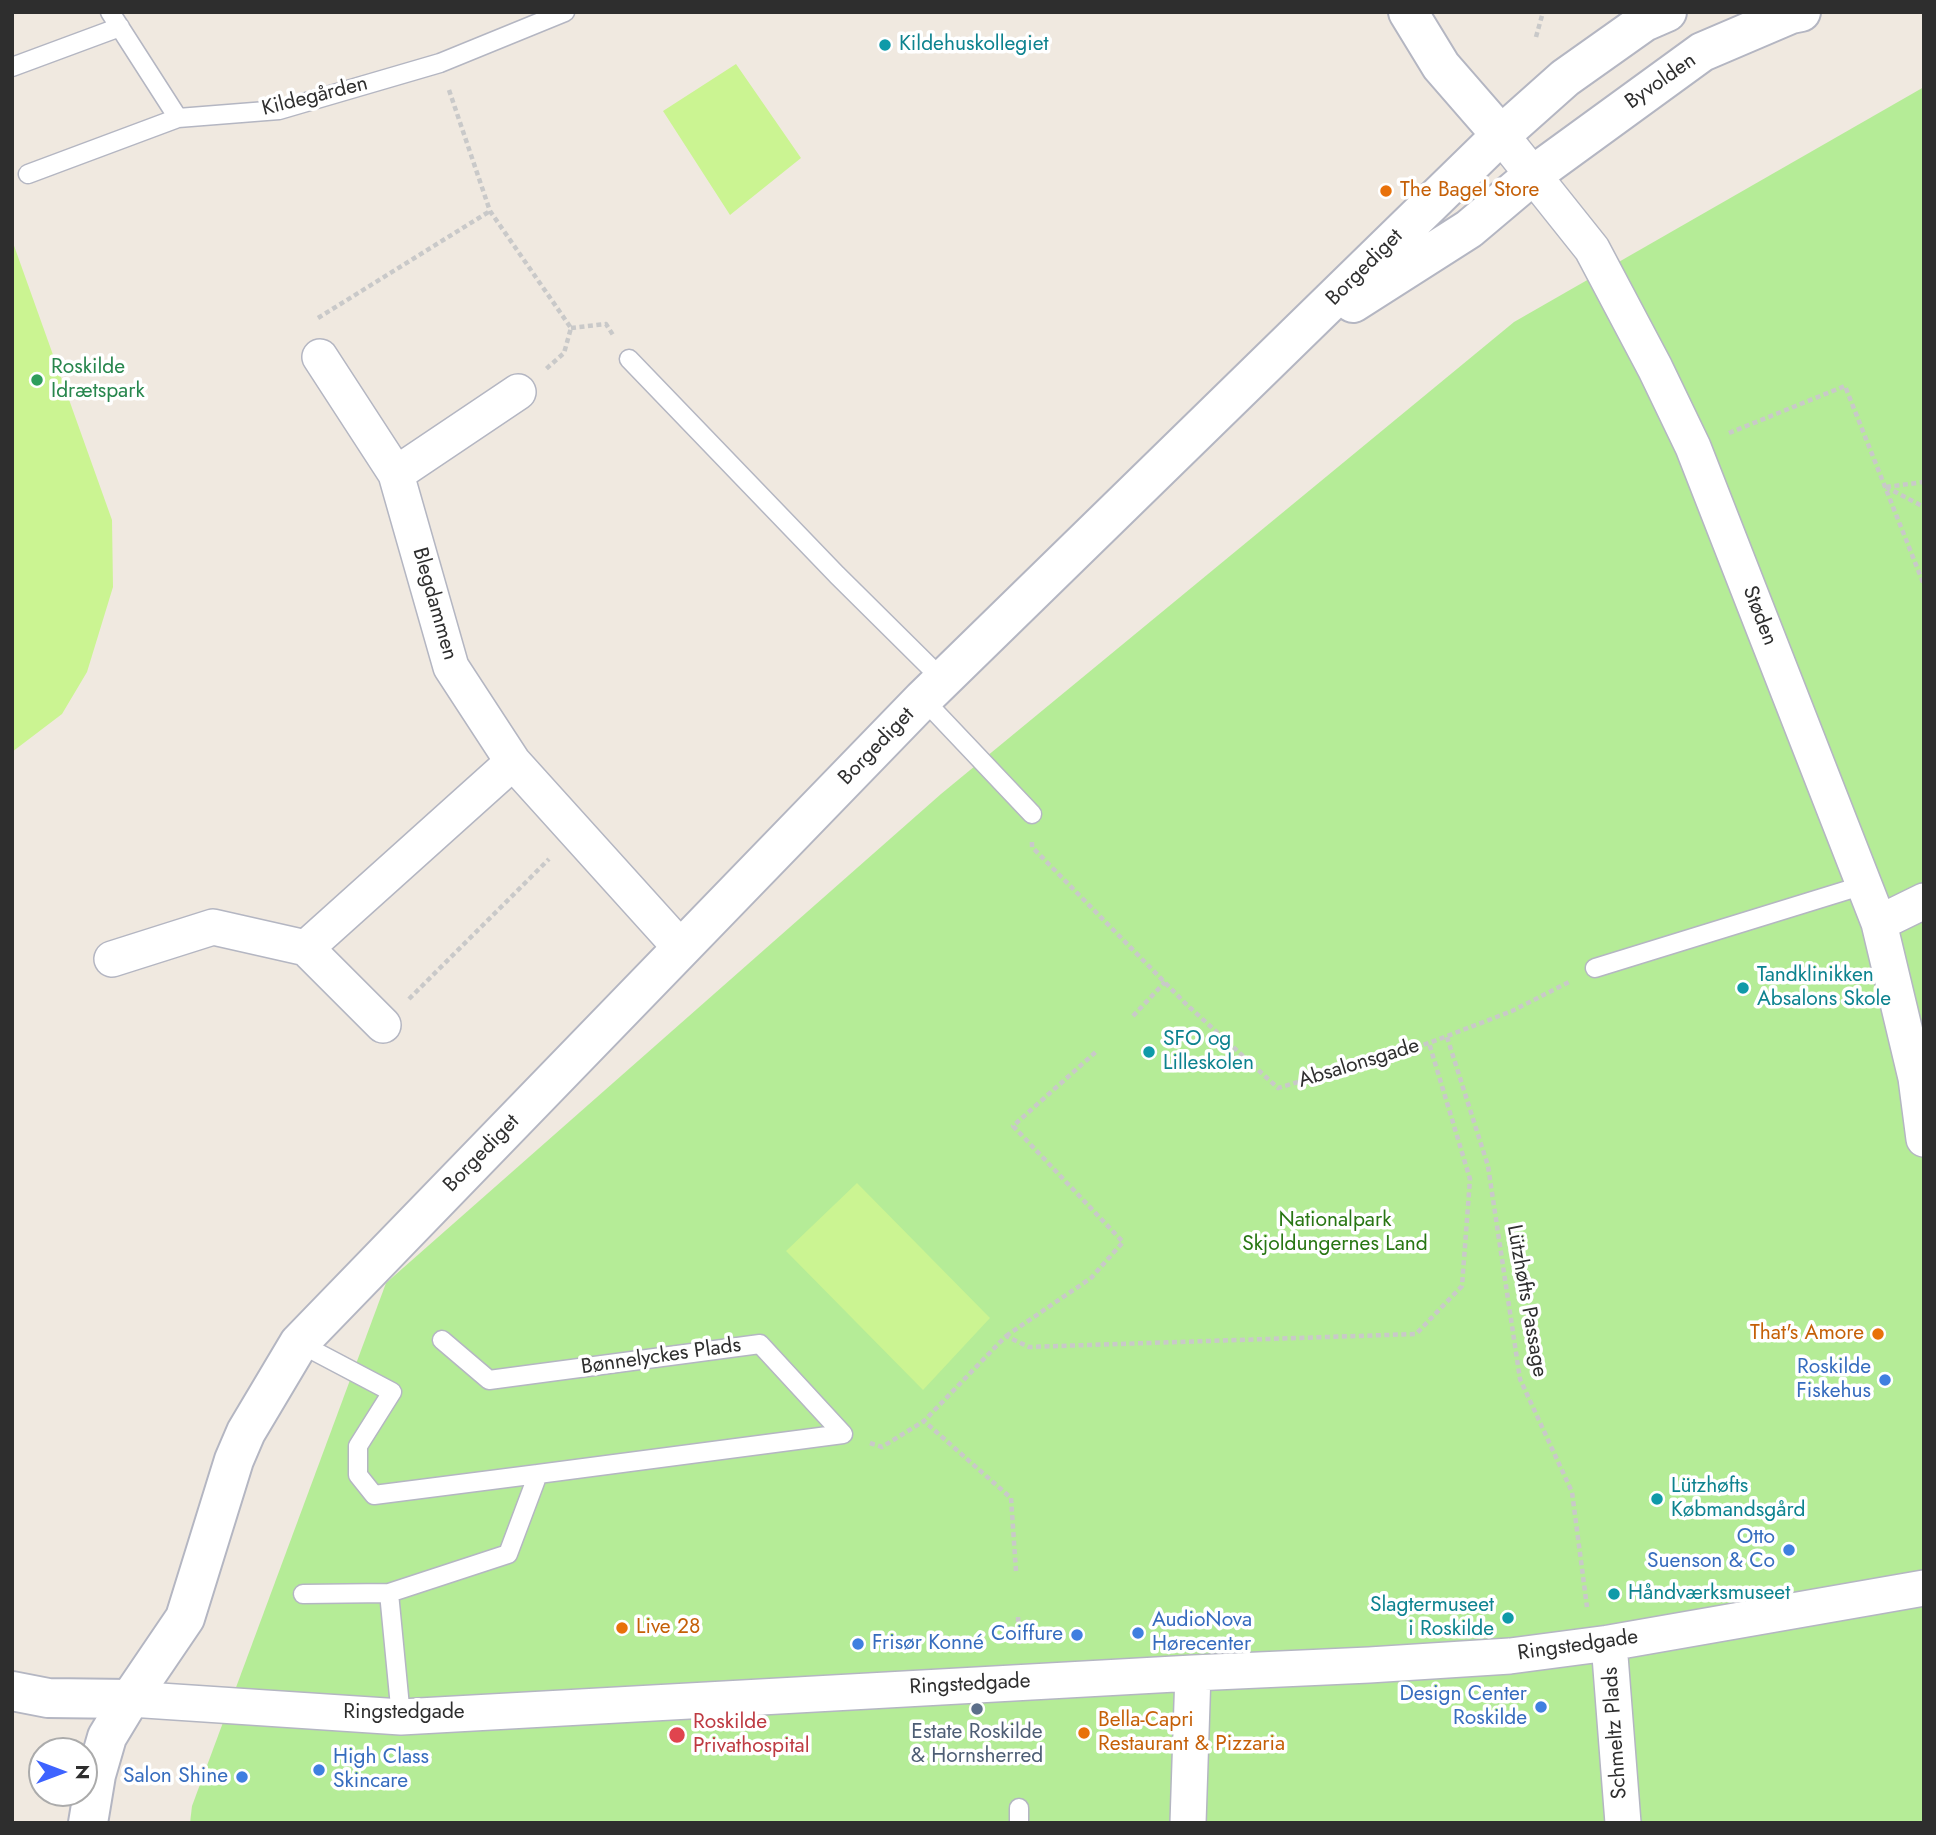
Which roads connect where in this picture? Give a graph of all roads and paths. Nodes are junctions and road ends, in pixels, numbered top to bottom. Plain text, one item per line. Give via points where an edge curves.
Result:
1 (565, 12) edge
2 (1408, 12) edge
3 (1543, 12) edge
4 (1667, 12) edge
5 (1801, 12) edge
6 (115, 20) edge
7 (1536, 37) dead end
8 (440, 63) junction
9 (12, 67) edge
10 (178, 118) junction
11 (1501, 135) junction
12 (28, 174) dead end
13 (1533, 175) junction
14 (490, 211) junction
15 (571, 328) junction
16 (1289, 343) junction
17 (320, 357) joint
18 (629, 359) joint
19 (518, 392) joint
20 (1693, 447) junction
21 (396, 474) junction
22 (1924, 482) edge
23 (1885, 487) junction
24 (1924, 507) edge
25 (1924, 585) edge
26 (933, 690) junction
27 (513, 762) junction
28 (1031, 814) joint
29 (576, 832) junction
30 (1864, 885) junction
31 (1924, 901) edge
32 (1879, 923) junction
33 (306, 948) junction
34 (681, 948) junction
35 (112, 959) dead end
36 (1595, 968) joint
37 (1165, 982) junction
38 (1133, 1016) dead end
39 (383, 1025) joint
40 (1447, 1037) junction
41 (1429, 1044) junction
42 (1097, 1050) dead end
43 (1924, 1139) edge
44 (1006, 1336) junction
45 (442, 1340) dead end
46 (299, 1343) junction
47 (924, 1422) junction
48 (843, 1434) junction
49 (538, 1474) junction
50 (1016, 1571) dead end
51 (1924, 1588) edge
52 (389, 1593) junction
53 (303, 1594) dead end
54 (1609, 1643) junction
55 (1193, 1673) junction
56 (12, 1691) edge
57 (130, 1699) junction
58 (401, 1717) junction
59 (88, 1823) edge
60 (1188, 1823) edge
61 (1623, 1823) edge

1 - 8 lane, Kildegården
2 - 11 main road via 1441,66
3 - 7 path
4 - 11 main road via 1644,22 1565,78
5 - 13 main road, Byvolden via 1702,52
6 - 9 lane
6 - 10 lane
8 - 10 lane, Kildegården via 279,110
8 - 14 path
10 - 12 lane, Kildegården
11 - 13 street, Støden
11 - 16 main road, Borgediget
13 - 16 main road, Borgediget via 1469,229
13 - 20 street, Støden via 1592,249
14 - 15 path
14 - 17 path via 309,324
15 - 18 path via 606,324
15 - 19 path via 564,353
16 - 26 main road, Borgediget
17 - 21 street, Blegdammen
18 - 26 lane via 837,575
19 - 21 street
20 - 23 path via 1845,386
20 - 30 street, Støden
21 - 27 street, Blegdammen via 451,667
22 - 23 path
23 - 24 path
23 - 25 path
26 - 28 lane
26 - 34 main road, Borgediget
27 - 29 street, Blegdammen
27 - 33 street
28 - 37 path, Absalonsgade via 1032,847
29 - 34 street, Blegdammen
29 - 39 path
30 - 32 street, Støden
30 - 36 lane
31 - 32 street
32 - 43 street, Støden via 1916,1078
33 - 35 street via 213,927
33 - 39 street
34 - 46 main road, Borgediget
36 - 40 path, Absalonsgade via 1512,1011
37 - 38 path
37 - 41 path, Absalonsgade via 1278,1088
40 - 41 path, Absalonsgade
40 - 54 path, Lützhøfts Passage via 1488,1166 1520,1379 1572,1492 1587,1609
41 - 44 path via 1470,1179 1462,1286 1416,1334 1029,1347
42 - 44 path via 1013,1126 1123,1241 1091,1278
44 - 47 path
45 - 48 lane, Bønnelyckes Plads via 489,1380 760,1344
46 - 49 lane via 392,1392 358,1446 358,1475 374,1495
46 - 57 main road, Borgediget via 234,1460 185,1618
47 - 48 path via 882,1447
47 - 50 path via 1011,1498
48 - 49 lane
49 - 52 lane via 508,1553
51 - 54 street, Ringstedgade
52 - 53 lane
52 - 58 lane
54 - 55 street, Ringstedgade via 1510,1656
54 - 61 street, Schmeltz Plads
55 - 58 street, Ringstedgade
55 - 60 street
56 - 57 main road, Ringstedgade via 48,1698
57 - 58 street, Ringstedgade
57 - 59 main road, Borgediget via 107,1737

